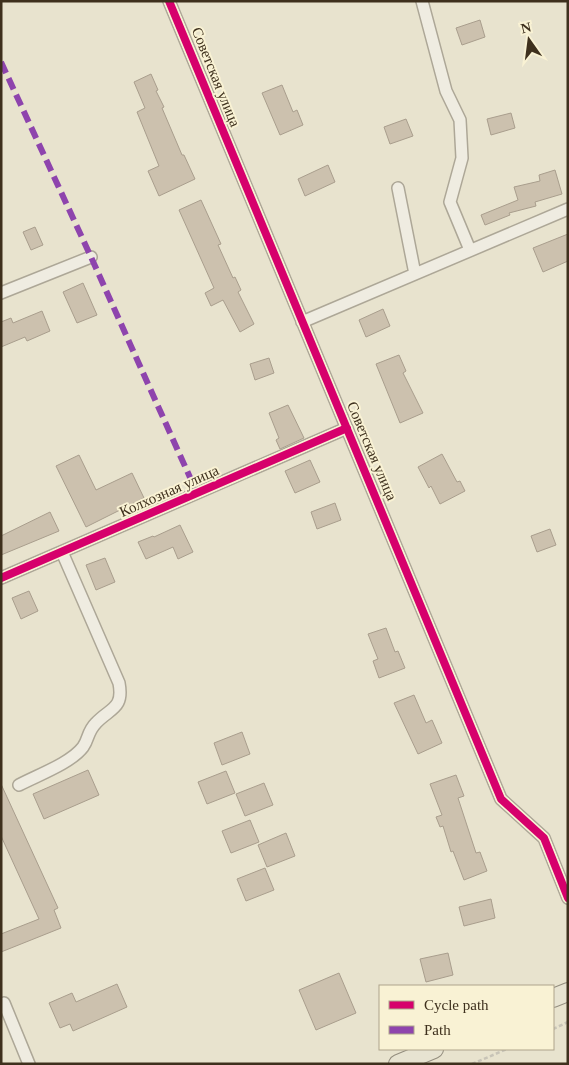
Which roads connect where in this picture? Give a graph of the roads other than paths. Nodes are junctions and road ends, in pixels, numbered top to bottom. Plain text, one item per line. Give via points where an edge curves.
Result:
1 (170, 1) edge
2 (422, 1) edge
3 (398, 188) dead end
4 (568, 209) edge
5 (470, 250) junction
6 (91, 256) dead end
7 (415, 274) junction
8 (1, 294) edge
9 (302, 322) junction
10 (347, 428) junction
11 (62, 552) junction
12 (1, 578) edge
13 (19, 784) dead end
14 (568, 898) edge
15 (568, 992) edge
16 (554, 998) edge
17 (4, 1004) dead end
18 (432, 1050) edge
19 (29, 1064) edge
20 (398, 1064) edge

1 - 9 street, Советская улица
2 - 5 street via 446,90 460,120 462,158 450,202
3 - 7 street
4 - 5 street
5 - 7 street
6 - 8 street
7 - 9 street
9 - 10 street, Советская улица
10 - 11 street, Колхозная улица
10 - 14 street, Советская улица via 501,799 544,838
11 - 12 street, Колхозная улица
11 - 13 street via 119,683 121,695 118,705 88,732 87,741 74,757
15 - 16 main road
17 - 19 street
18 - 20 main road

